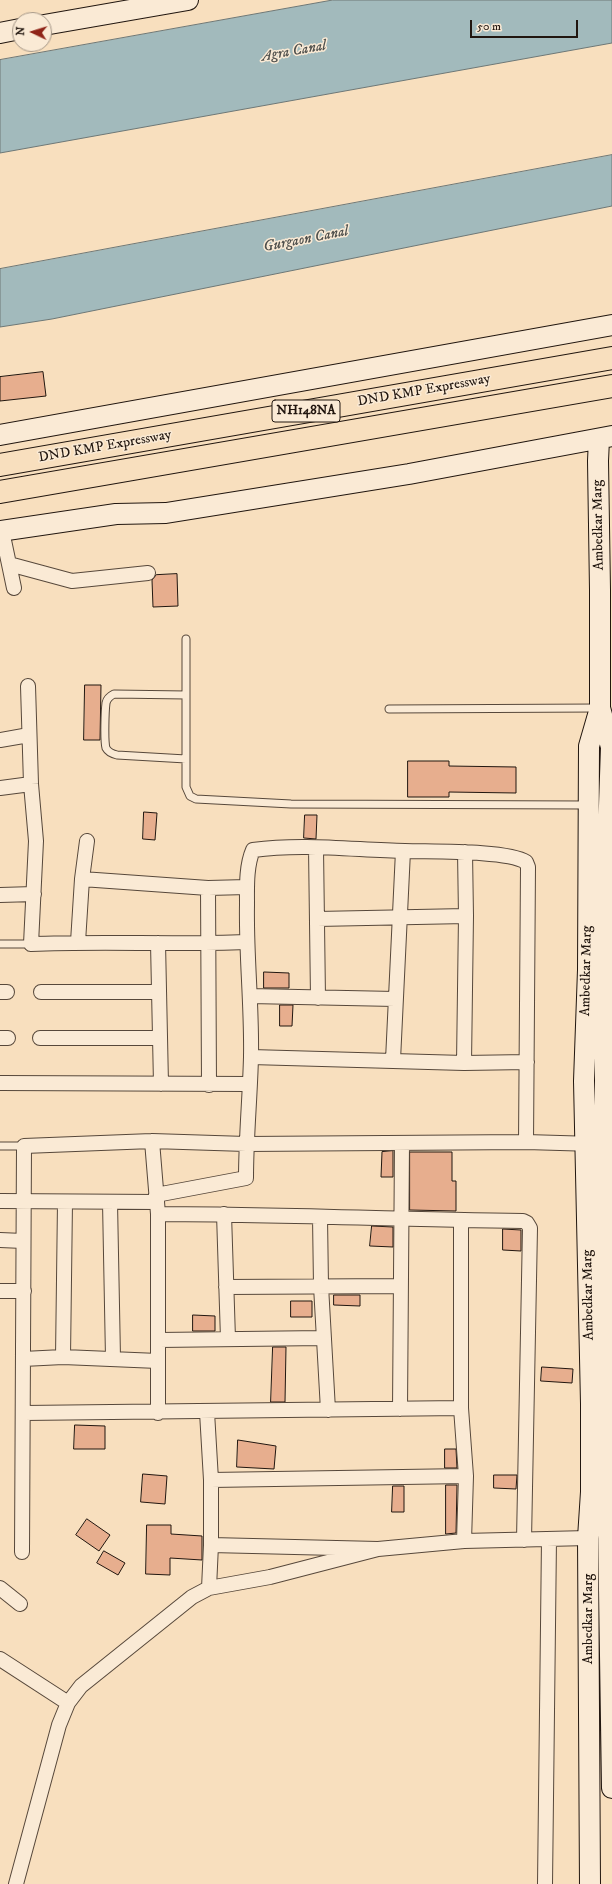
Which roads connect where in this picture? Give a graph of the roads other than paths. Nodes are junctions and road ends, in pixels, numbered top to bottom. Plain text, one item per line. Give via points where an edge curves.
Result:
1 (188, 0) edge
2 (52, 24) edge
3 (12, 31) edge
4 (0, 33) edge
5 (612, 326) edge
6 (612, 358) edge
7 (612, 386) edge
8 (0, 436) edge
9 (606, 437) edge
10 (0, 465) edge
11 (0, 492) edge
12 (1, 531) edge
13 (9, 564) junction
14 (148, 573) dead end
15 (14, 588) dead end
16 (186, 639) dead end
17 (28, 686) dead end
18 (186, 695) junction
19 (600, 708) junction
20 (389, 709) dead end
21 (29, 735) junction
22 (0, 740) edge
23 (186, 759) junction
24 (31, 784) junction
25 (0, 788) edge
26 (589, 805) junction
27 (87, 841) dead end
28 (316, 848) junction
29 (402, 851) junction
30 (465, 852) junction
31 (82, 879) junction
32 (247, 887) junction
33 (208, 888) junction
34 (34, 894) junction
35 (0, 895) edge
36 (466, 916) junction
37 (400, 918) junction
38 (317, 919) junction
39 (78, 942) junction
40 (246, 942) junction
41 (158, 943) junction
42 (209, 943) junction
43 (0, 944) edge
44 (32, 944) junction
45 (602, 952) edge
46 (41, 992) dead end
47 (159, 992) junction
48 (250, 996) junction
49 (318, 998) junction
50 (394, 999) junction
51 (40, 1038) dead end
52 (160, 1038) junction
53 (251, 1057) junction
54 (393, 1060) junction
55 (527, 1062) junction
56 (464, 1063) junction
57 (608, 1080) edge
58 (0, 1083) edge
59 (161, 1084) junction
60 (209, 1084) junction
61 (249, 1084) junction
62 (152, 1141) junction
63 (526, 1142) junction
64 (402, 1143) junction
65 (246, 1144) junction
66 (594, 1144) junction
67 (0, 1146) edge
68 (24, 1146) junction
69 (0, 1201) edge
70 (24, 1202) junction
71 (64, 1202) junction
72 (110, 1202) junction
73 (157, 1204) junction
74 (224, 1214) junction
75 (320, 1217) junction
76 (402, 1218) junction
77 (461, 1221) junction
78 (0, 1240) edge
79 (23, 1241) junction
80 (321, 1286) junction
81 (400, 1286) junction
82 (226, 1287) junction
83 (24, 1291) junction
84 (0, 1292) edge
85 (323, 1338) junction
86 (228, 1339) junction
87 (159, 1340) junction
88 (63, 1357) junction
89 (113, 1358) junction
90 (24, 1359) junction
91 (158, 1361) junction
92 (604, 1404) edge
93 (461, 1408) junction
94 (400, 1409) junction
95 (328, 1410) junction
96 (158, 1412) junction
97 (207, 1412) junction
98 (24, 1413) junction
99 (466, 1476) junction
100 (211, 1480) junction
101 (588, 1538) junction
102 (549, 1539) junction
103 (524, 1540) junction
104 (464, 1542) junction
105 (211, 1545) junction
106 (378, 1549) junction
107 (22, 1552) dead end
108 (0, 1588) edge
109 (209, 1588) junction
110 (20, 1604) dead end
111 (0, 1659) edge
112 (68, 1703) junction
113 (612, 1788) edge
114 (16, 1884) edge
115 (546, 1884) edge
116 (590, 1884) edge

1 - 2 street
3 - 4 street
5 - 8 street
6 - 10 highway, DND KMP Expressway / NH148NA
7 - 11 highway, DND KMP Expressway / NH148NA
9 - 12 street via 409,474 174,511 116,514
9 - 19 street, Ambedkar Marg via 598,461
12 - 13 street
13 - 14 street via 72,581
13 - 15 street
16 - 18 lane
17 - 21 street
18 - 23 lane
18 - 23 lane via 114,694 108,697 105,741 110,753 117,755
19 - 20 lane
19 - 26 street, Ambedkar Marg via 589,746
19 - 45 street, Ambedkar Marg via 611,747
21 - 22 street
21 - 24 street
23 - 26 lane via 186,787 190,796 204,800 291,804
24 - 25 street
24 - 34 street via 36,841
26 - 45 street, Ambedkar Marg
27 - 31 street
28 - 29 street
28 - 32 street via 253,850 250,856
28 - 38 street
29 - 30 street
29 - 37 street
30 - 36 street
30 - 55 street via 521,858 528,867
31 - 33 street
31 - 39 street
32 - 33 street
32 - 40 street
33 - 42 street
34 - 35 street
34 - 44 street
36 - 37 street
36 - 56 street
37 - 38 street
37 - 50 street
38 - 49 street
39 - 41 street
39 - 44 street
40 - 42 street
40 - 48 street
41 - 42 street
41 - 47 street
42 - 60 street
43 - 44 lane
45 - 57 street, Ambedkar Marg
45 - 66 street, Ambedkar Marg via 584,1080
46 - 47 street
47 - 52 street
48 - 49 street
48 - 53 street
49 - 50 street
50 - 54 street
51 - 52 street
52 - 59 street
53 - 54 street
53 - 61 street
54 - 56 street
55 - 56 street
55 - 63 street
57 - 66 street, Ambedkar Marg
58 - 59 street
59 - 60 street
60 - 61 street
61 - 65 street
62 - 65 street
62 - 68 street
62 - 73 street
63 - 64 street
63 - 66 street
64 - 65 street
64 - 76 street
65 - 73 street via 246,1178
66 - 92 street, Ambedkar Marg
67 - 68 lane
68 - 70 street
69 - 70 street
70 - 71 street
70 - 79 street
71 - 72 street
71 - 88 street
72 - 73 street
72 - 89 street
73 - 74 street
73 - 87 street
74 - 75 street
74 - 82 street
75 - 76 street
75 - 80 street
76 - 77 street
76 - 81 street
77 - 93 street
77 - 103 street via 523,1221 530,1228
78 - 79 street
79 - 83 street
80 - 81 street
80 - 82 street
80 - 85 street
81 - 94 street
82 - 86 street
83 - 84 street
83 - 90 street
85 - 86 street
85 - 95 street
86 - 87 street
87 - 91 street
88 - 89 street
88 - 90 street
89 - 91 street
90 - 98 street
91 - 96 street
92 - 101 street, Ambedkar Marg via 591,1492
92 - 113 street, Ambedkar Marg
93 - 94 street
93 - 99 street
94 - 95 street
95 - 97 street
96 - 97 street
96 - 98 street
97 - 100 street
98 - 107 street
99 - 100 street
99 - 104 street
100 - 105 street
101 - 102 street
101 - 116 street, Ambedkar Marg
102 - 103 street
102 - 115 street
103 - 104 street
104 - 106 street
105 - 106 street
105 - 109 street
106 - 109 street via 270,1577
108 - 110 street
109 - 112 street via 192,1598 81,1686
111 - 112 street
112 - 114 street via 59,1725

